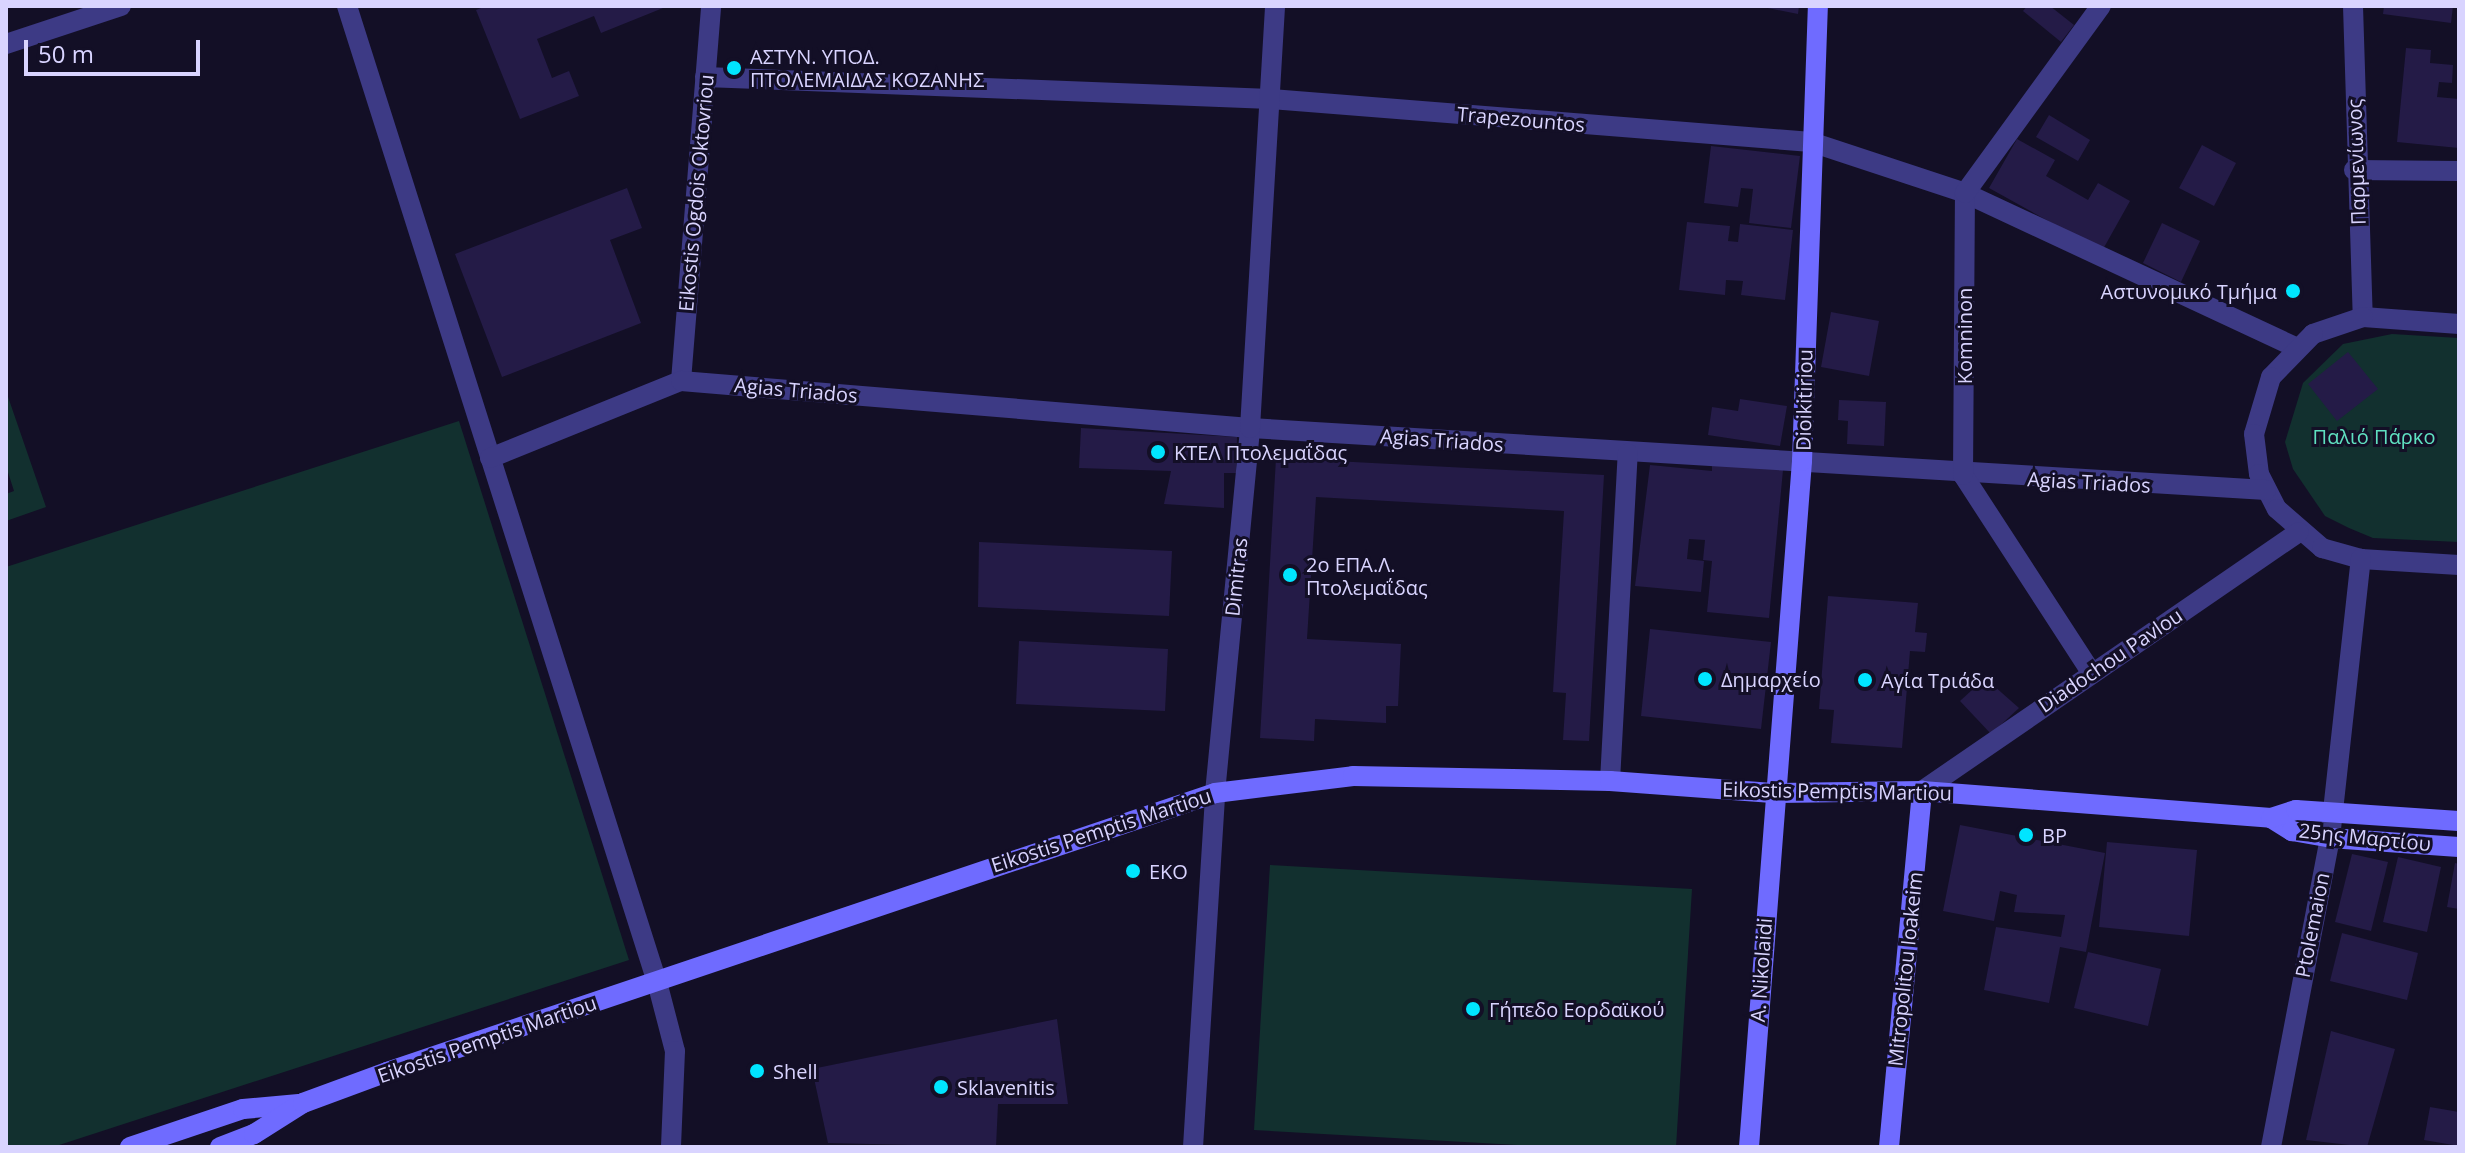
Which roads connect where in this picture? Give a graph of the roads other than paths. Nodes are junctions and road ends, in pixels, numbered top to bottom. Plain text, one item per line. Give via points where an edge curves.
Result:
1 (121, 6) edge
2 (347, 6) edge
3 (711, 6) edge
4 (1275, 6) edge
5 (1818, 6) edge
6 (2101, 6) edge
7 (2353, 6) edge
8 (6, 44) edge
9 (705, 77) junction
10 (1271, 99) junction
11 (1811, 142) junction
12 (2354, 170) junction
13 (2459, 171) edge
14 (1965, 193) junction
15 (2363, 317) junction
16 (2459, 324) edge
17 (2295, 347) junction
18 (681, 381) junction
19 (1250, 428) junction
20 (1628, 453) junction
21 (490, 458) junction
22 (1802, 461) junction
23 (1963, 475) junction
24 (2266, 490) junction
25 (2299, 532) junction
26 (2361, 559) junction
27 (2459, 565) edge
28 (2091, 672) junction
29 (1610, 781) junction
30 (1922, 791) junction
31 (1215, 793) junction
32 (1773, 793) junction
33 (2333, 811) junction
34 (2271, 818) junction
35 (2459, 821) edge
36 (2330, 838) junction
37 (2459, 847) edge
38 (657, 982) junction
39 (303, 1103) junction
40 (130, 1147) edge
41 (220, 1147) edge
42 (671, 1147) edge
43 (1193, 1147) edge
44 (1749, 1147) edge
45 (1889, 1147) edge
46 (2271, 1147) edge

1 - 8 street
2 - 21 street
3 - 9 street, Eikostis Ogdois Oktovriou
4 - 10 street, Dimitras
5 - 11 main road, Dioikitiriou
6 - 14 street
7 - 12 street, Παρμενίωνος
9 - 10 street, Trapezountos
9 - 18 street, Eikostis Ogdois Oktovriou
10 - 11 street, Trapezountos
10 - 19 street, Dimitras
11 - 14 street, Trapezountos
11 - 22 main road, Dioikitiriou
12 - 13 street
12 - 15 street, Παρμενίωνος
14 - 17 street, Trapezountos
14 - 23 street, Komninon
15 - 16 street
15 - 17 street via 2331,325
17 - 24 street via 2271,377 2256,415 2255,454
18 - 19 street, Agias Triados
18 - 21 street, Agias Triados
19 - 20 street, Agias Triados
19 - 31 street, Dimitras
20 - 22 street, Agias Triados
20 - 29 street
21 - 38 street
22 - 23 street, Agias Triados
22 - 32 main road, Dioikitiriou
23 - 24 street, Agias Triados
23 - 28 street
24 - 25 street
25 - 26 street via 2322,548
25 - 28 street, Diadochou Pavlou
26 - 27 street
26 - 33 street, Ptolemaion
28 - 30 street, Diadochou Pavlou
29 - 31 main road, Eikostis Pemptis Martiou via 1353,776
29 - 32 main road, Eikostis Pemptis Martiou
30 - 32 main road, Eikostis Pemptis Martiou
30 - 34 main road, Eikostis Pemptis Martiou
30 - 45 main road, Mitropolitou Ioakeim
31 - 38 main road, Eikostis Pemptis Martiou
31 - 43 street, Dimitras
32 - 44 main road, A. Nikolaidi
33 - 34 main road, 25ης Μαρτίου via 2296,810
33 - 35 main road, 25ης Μαρτίου
33 - 36 street, Ptolemaion
34 - 36 main road, 25ης Μαρτίου via 2292,831
36 - 37 main road, 25ης Μαρτίου
36 - 46 street, Ptolemaion
38 - 39 main road, Eikostis Pemptis Martiou
38 - 42 street via 675,1051
39 - 40 main road via 243,1109
39 - 41 main road

